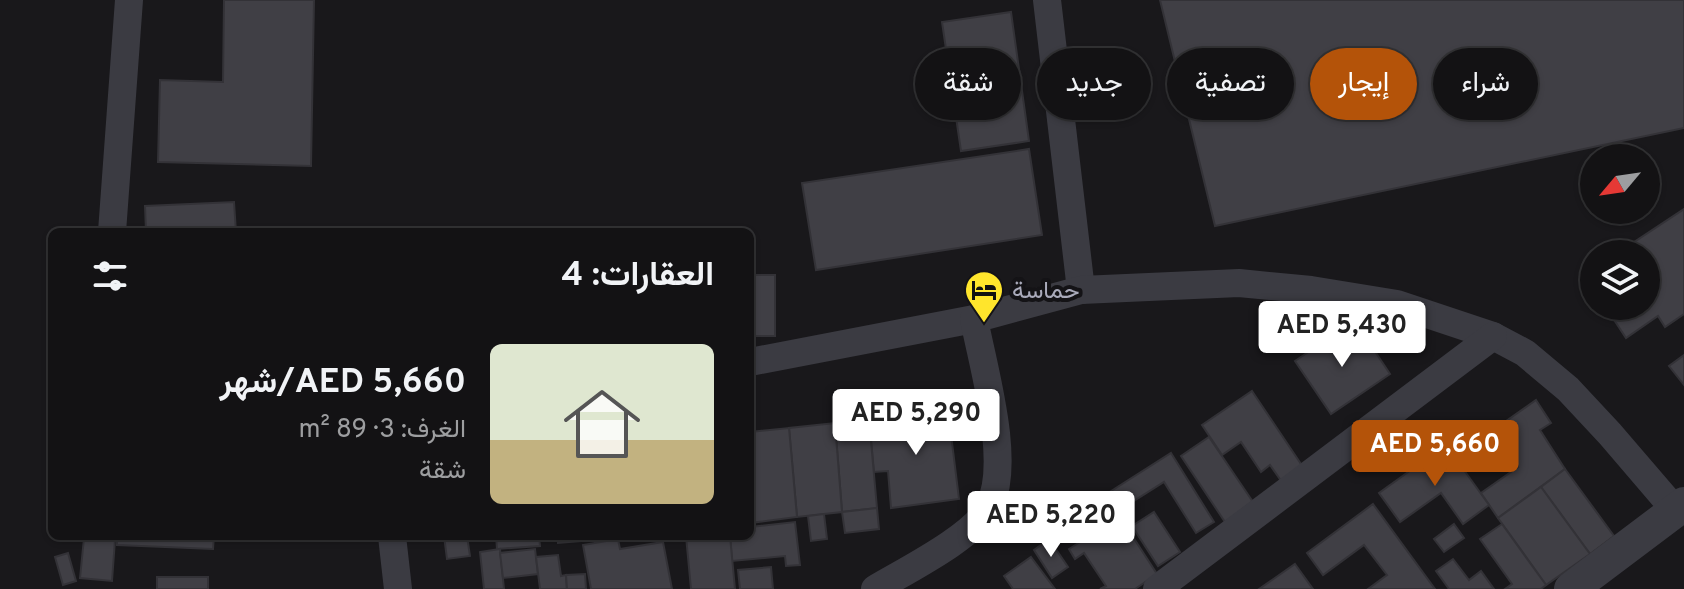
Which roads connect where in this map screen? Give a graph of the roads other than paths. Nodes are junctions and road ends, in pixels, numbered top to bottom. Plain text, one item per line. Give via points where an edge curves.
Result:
1 (129, 0) edge
2 (1047, 0) edge
3 (112, 228) edge
4 (1081, 290) junction
5 (974, 319) junction
6 (1493, 336) junction
7 (754, 361) edge
8 (1680, 508) edge
9 (392, 540) edge
10 (398, 589) edge
11 (875, 589) edge
12 (1157, 589) edge
13 (1571, 589) edge

1 - 3 street
2 - 4 street
4 - 5 street
4 - 6 street via 1239,283 1311,290 1397,304
5 - 7 street
5 - 11 street via 998,448 997,484 989,508 956,539
6 - 8 street via 1525,353 1568,389
6 - 12 street
8 - 13 street
9 - 10 street

